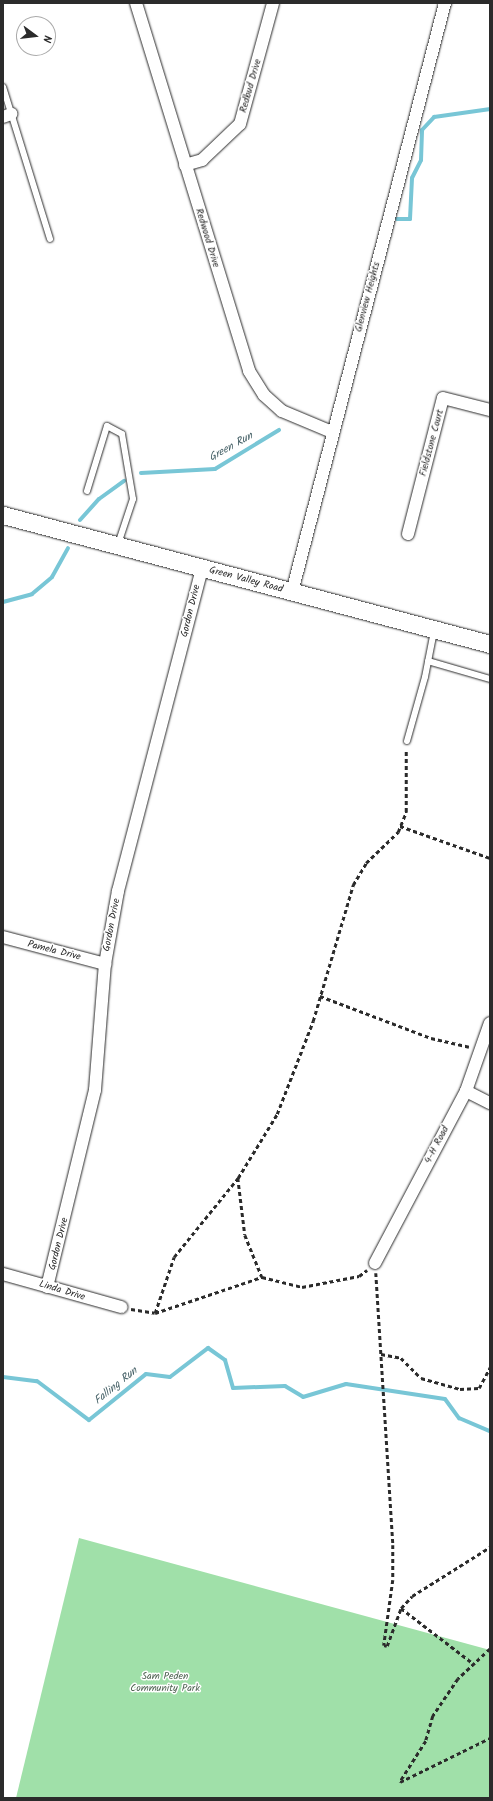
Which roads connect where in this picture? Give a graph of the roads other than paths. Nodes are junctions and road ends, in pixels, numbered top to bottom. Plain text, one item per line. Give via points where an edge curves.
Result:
1 (136, 3) edge
2 (273, 3) edge
3 (445, 3) edge
4 (3, 86) edge
5 (7, 116) edge
6 (185, 166) junction
7 (50, 239) dead end
8 (490, 410) edge
9 (332, 432) junction
10 (87, 491) dead end
11 (3, 515) edge
12 (408, 534) dead end
13 (117, 545) junction
14 (202, 568) junction
15 (292, 592) junction
16 (434, 629) junction
17 (490, 644) edge
18 (428, 660) junction
19 (490, 679) edge
20 (407, 741) road end
21 (3, 937) edge
22 (105, 964) junction
23 (490, 1023) edge
24 (466, 1091) junction
25 (490, 1102) edge
26 (375, 1263) road end
27 (3, 1274) edge
28 (47, 1287) junction
29 (121, 1307) road end

1 - 6 street, Redwood Drive
2 - 6 street, Redbud Drive via 240,124 202,160
3 - 9 street, Glenview Heights
4 - 5 lane
5 - 7 lane
6 - 9 street, Redwood Drive via 249,371 264,395 282,411
8 - 12 street, Fieldstone Court via 443,398
9 - 15 street, Glenview Heights
10 - 13 lane via 107,426 122,434 133,499
11 - 13 street, Green Valley Road
13 - 14 street, Green Valley Road
14 - 15 street, Green Valley Road
14 - 22 street, Gordon Drive via 118,891
15 - 16 street, Green Valley Road
16 - 17 street, Green Valley Road
16 - 18 lane
18 - 19 lane
18 - 20 lane
21 - 22 street, Pamela Drive
22 - 28 street, Gordon Drive via 95,1090
23 - 24 street, 4-H Road
24 - 25 street
24 - 26 street, 4-H Road
27 - 28 street, Linda Drive
28 - 29 street, Linda Drive

